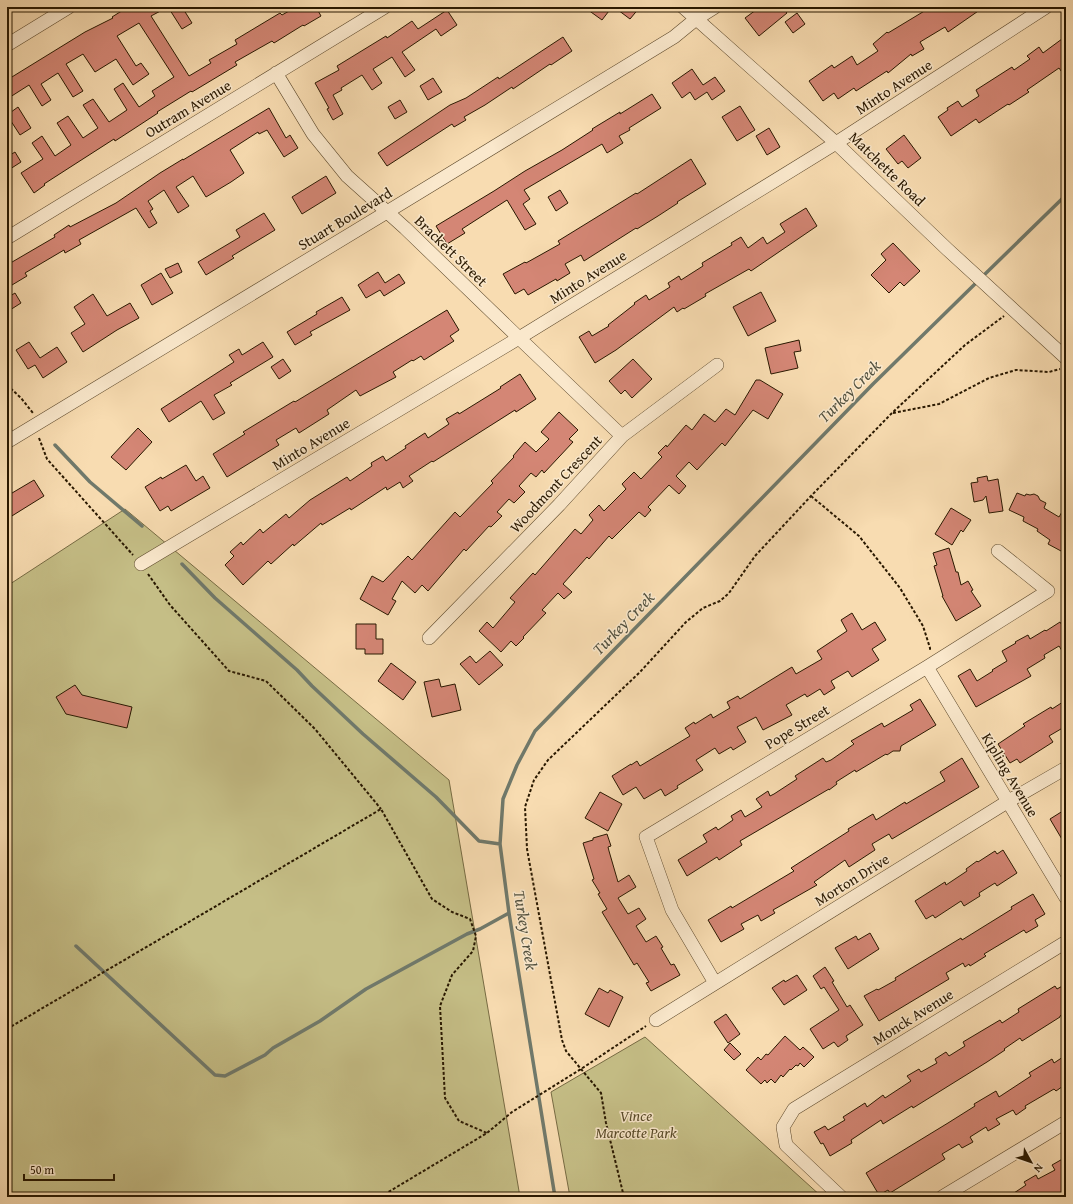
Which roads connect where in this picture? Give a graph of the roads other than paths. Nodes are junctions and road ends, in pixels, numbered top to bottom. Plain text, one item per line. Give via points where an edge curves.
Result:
1 (69, 7) edge
2 (385, 7) edge
3 (683, 7) edge
4 (715, 7) edge
5 (1046, 7) edge
6 (696, 19) junction
7 (7, 45) edge
8 (276, 73) junction
9 (836, 142) junction
10 (388, 212) junction
11 (7, 238) edge
12 (519, 338) junction
13 (1066, 358) edge
14 (717, 365) dead end
15 (622, 436) junction
16 (7, 442) edge
17 (998, 551) dead end
18 (141, 564) road end
19 (429, 638) dead end
20 (927, 667) junction
21 (1066, 768) edge
22 (1007, 802) junction
23 (1066, 898) edge
24 (1066, 942) edge
25 (715, 983) junction
26 (656, 1020) road end
27 (1066, 1122) edge
28 (841, 1197) edge
29 (942, 1197) edge

1 - 7 street
2 - 8 street, Outram Avenue
3 - 6 street, Matchette Road
4 - 6 street, Stuart Boulevard
5 - 9 street, Minto Avenue
6 - 9 street, Matchette Road
6 - 10 street, Stuart Boulevard via 674,36
8 - 10 street, Brackett Street via 313,134 347,176
8 - 11 street, Outram Avenue
9 - 12 street, Minto Avenue
9 - 13 street, Matchette Road via 947,249
10 - 12 street, Brackett Street
10 - 16 street, Stuart Boulevard
12 - 15 street, Brackett Street
12 - 18 street, Minto Avenue
14 - 15 street, Woodmont Crescent
15 - 19 street, Woodmont Crescent via 560,505
17 - 20 street, Pope Street via 1048,590
20 - 22 street, Kipling Avenue
20 - 25 street, Pope Street via 646,837 672,910
21 - 22 street, Morton Drive
22 - 23 street, Kipling Avenue
22 - 25 street, Morton Drive
24 - 28 street, Monck Avenue via 794,1109 783,1126 786,1144
25 - 26 street, Morton Drive
27 - 29 street

